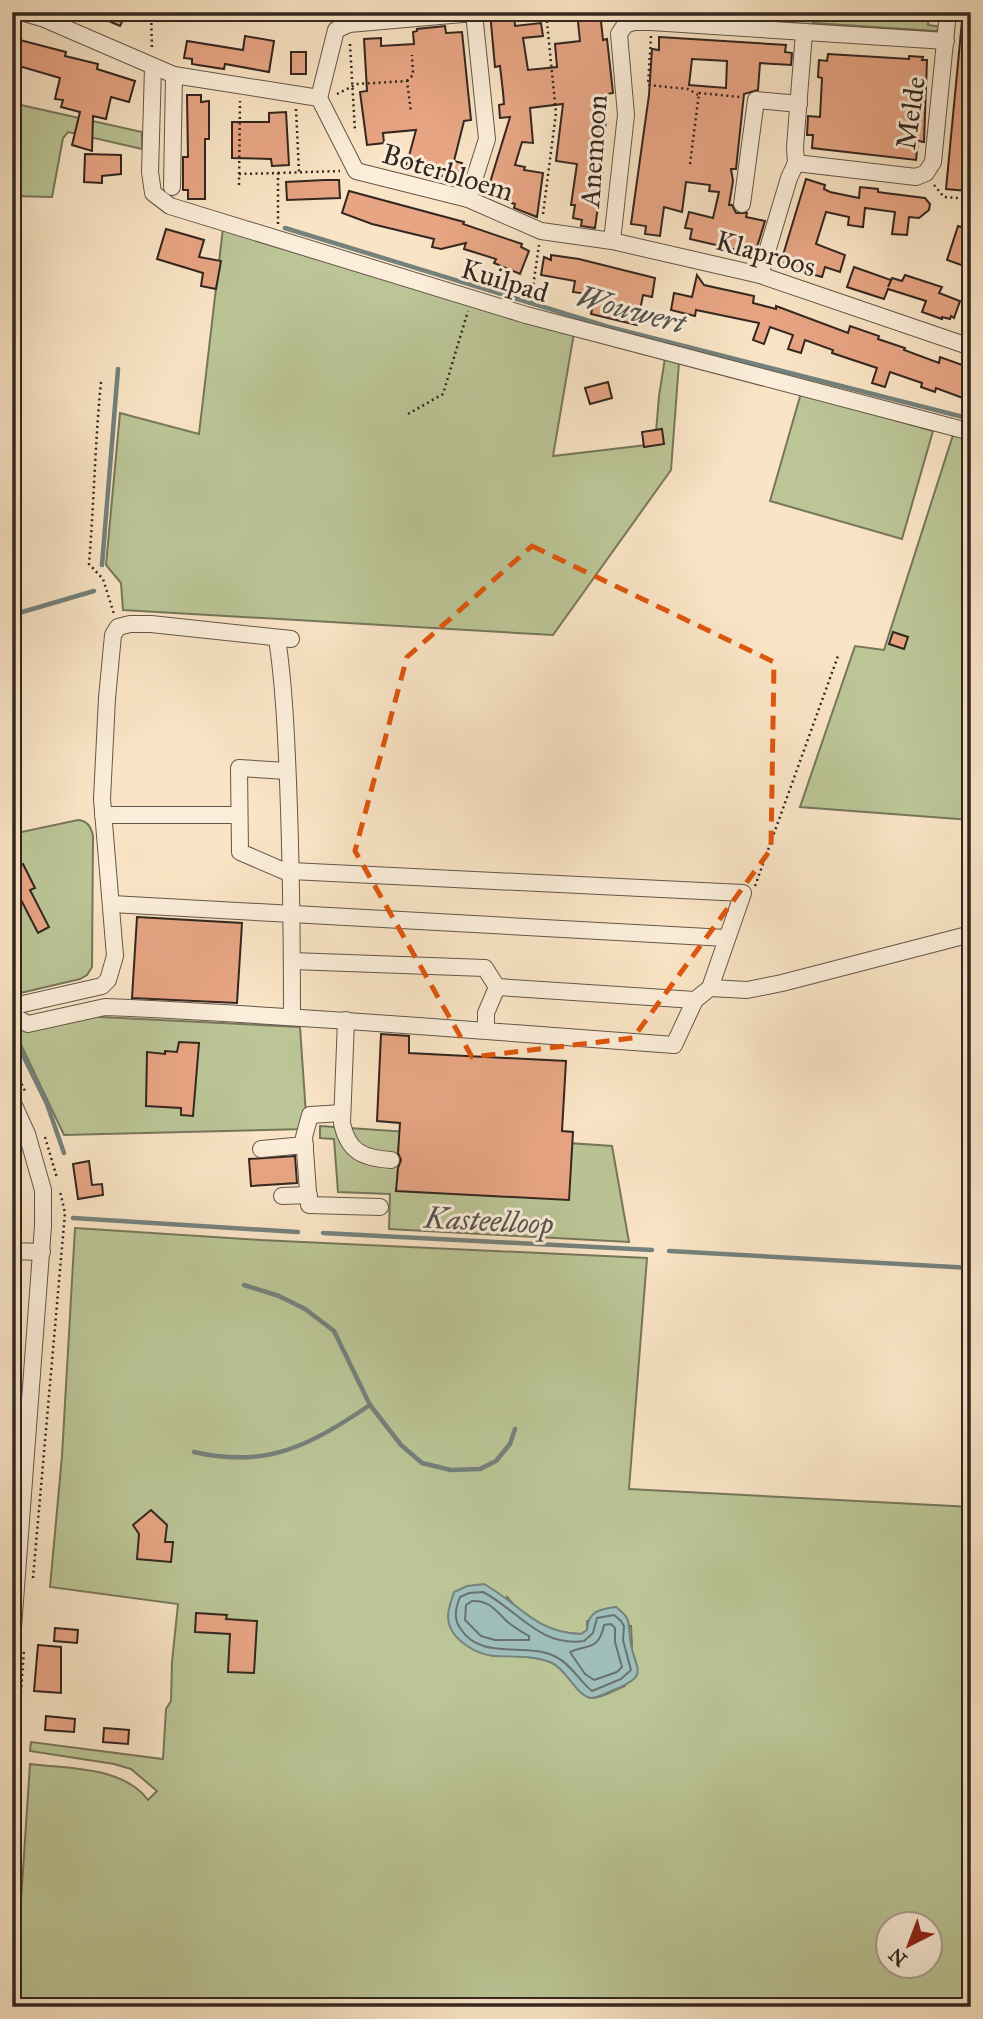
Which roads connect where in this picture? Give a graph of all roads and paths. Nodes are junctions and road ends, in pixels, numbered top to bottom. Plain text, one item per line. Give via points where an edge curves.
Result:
1 (21, 12) edge
2 (152, 12) edge
3 (546, 12) edge
4 (765, 12) edge
5 (948, 12) edge
6 (474, 13) edge
7 (43, 15) edge
8 (622, 18) edge
9 (651, 23) junction
10 (349, 24) junction
11 (763, 29) junction
12 (804, 33) junction
13 (946, 41) junction
14 (412, 55) dead end
15 (153, 67) junction
16 (174, 75) junction
17 (407, 81) junction
18 (241, 86) junction
19 (351, 87) junction
20 (298, 95) junction
21 (698, 95) junction
22 (749, 97) dead end
23 (320, 100) junction
24 (799, 104) junction
25 (411, 112) dead end
26 (356, 142) dead end
27 (796, 163) junction
28 (690, 164) dead end
29 (356, 171) junction
30 (299, 172) junction
31 (278, 173) junction
32 (926, 173) junction
33 (239, 174) junction
34 (239, 185) dead end
35 (172, 187) dead end
36 (468, 199) junction
37 (971, 199) edge
38 (742, 204) dead end
39 (541, 231) junction
40 (278, 237) junction
41 (612, 241) junction
42 (760, 275) junction
43 (533, 296) dead end
44 (472, 298) junction
45 (971, 344) edge
46 (101, 382) dead end
47 (408, 414) dead end
48 (971, 432) edge
49 (118, 627) junction
50 (838, 656) dead end
51 (287, 771) junction
52 (103, 815) junction
53 (239, 815) junction
54 (291, 873) junction
55 (743, 893) junction
56 (111, 904) junction
57 (291, 914) junction
58 (971, 934) edge
59 (726, 938) junction
60 (292, 961) junction
61 (104, 984) junction
62 (497, 987) junction
63 (710, 988) junction
64 (695, 1000) junction
65 (112, 1007) junction
66 (13, 1011) edge
67 (292, 1016) junction
68 (346, 1020) junction
69 (486, 1031) junction
70 (12, 1101) edge
71 (342, 1113) junction
72 (305, 1145) junction
73 (261, 1149) dead end
74 (391, 1160) dead end
75 (309, 1195) junction
76 (282, 1196) dead end
77 (380, 1207) dead end
78 (12, 1251) edge
79 (62, 1251) dead end
80 (42, 1252) junction
81 (33, 1580) dead end
82 (19, 1643) edge
83 (12, 1812) edge

1 - 7 street
2 - 15 path
3 - 39 path via 556,113
4 - 11 street
5 - 13 street, Melde
6 - 10 street
6 - 36 street via 486,139
7 - 15 street
8 - 9 street, Anemoon
8 - 41 street, Anemoon via 619,34 626,115
9 - 11 street, Anemoon
9 - 21 path via 648,85 688,89
10 - 19 path
10 - 23 street via 336,30
11 - 12 street, Anemoon
12 - 13 street, Anemoon
12 - 24 street
13 - 32 street, Melde via 933,162
14 - 17 path via 413,75
15 - 16 street
15 - 40 street, Kuilpad via 153,193 170,205
16 - 18 street
16 - 35 street
17 - 19 path
17 - 25 path
18 - 20 street
18 - 33 path
19 - 23 path
19 - 26 path
20 - 23 street
20 - 30 path
21 - 22 path
21 - 28 path
23 - 29 street, Boterbloem
24 - 27 street
24 - 38 street via 756,100
27 - 32 street, Melde via 916,177
27 - 42 street
29 - 30 path
29 - 36 street, Boterbloem
30 - 31 path
31 - 33 path
31 - 40 path
32 - 37 path via 944,197
33 - 34 path
36 - 39 street, Boterbloem
39 - 41 street, Klaproos
39 - 43 path
40 - 44 street, Kuilpad
41 - 42 street, Klaproos
42 - 45 street, Klaproos
44 - 47 path via 443,394
44 - 48 street, Kuilpad
46 - 49 path via 89,564 103,579
49 - 51 street via 151,624 284,638
49 - 52 street via 113,635 107,698
50 - 55 path via 756,886
51 - 53 street via 239,768
51 - 54 street
52 - 53 street
52 - 56 street
53 - 54 street via 240,852
54 - 55 street
54 - 57 street
55 - 59 street
56 - 57 street
56 - 61 street via 115,956
57 - 59 street
57 - 60 street
58 - 63 street via 782,983 747,990
59 - 63 street
60 - 62 street via 485,968
60 - 67 street
61 - 65 street
61 - 66 street
62 - 64 street
62 - 69 street via 486,1013
63 - 64 street
64 - 69 street via 674,1045
65 - 66 street via 28,1024
65 - 67 street
67 - 68 street
68 - 69 street
68 - 71 street
70 - 80 street via 43,1190
71 - 72 street via 310,1115
71 - 74 street via 345,1138 355,1151
72 - 73 street
72 - 75 street
75 - 76 street
75 - 77 street via 309,1205
78 - 80 street
79 - 81 path
80 - 82 street
82 - 83 path

